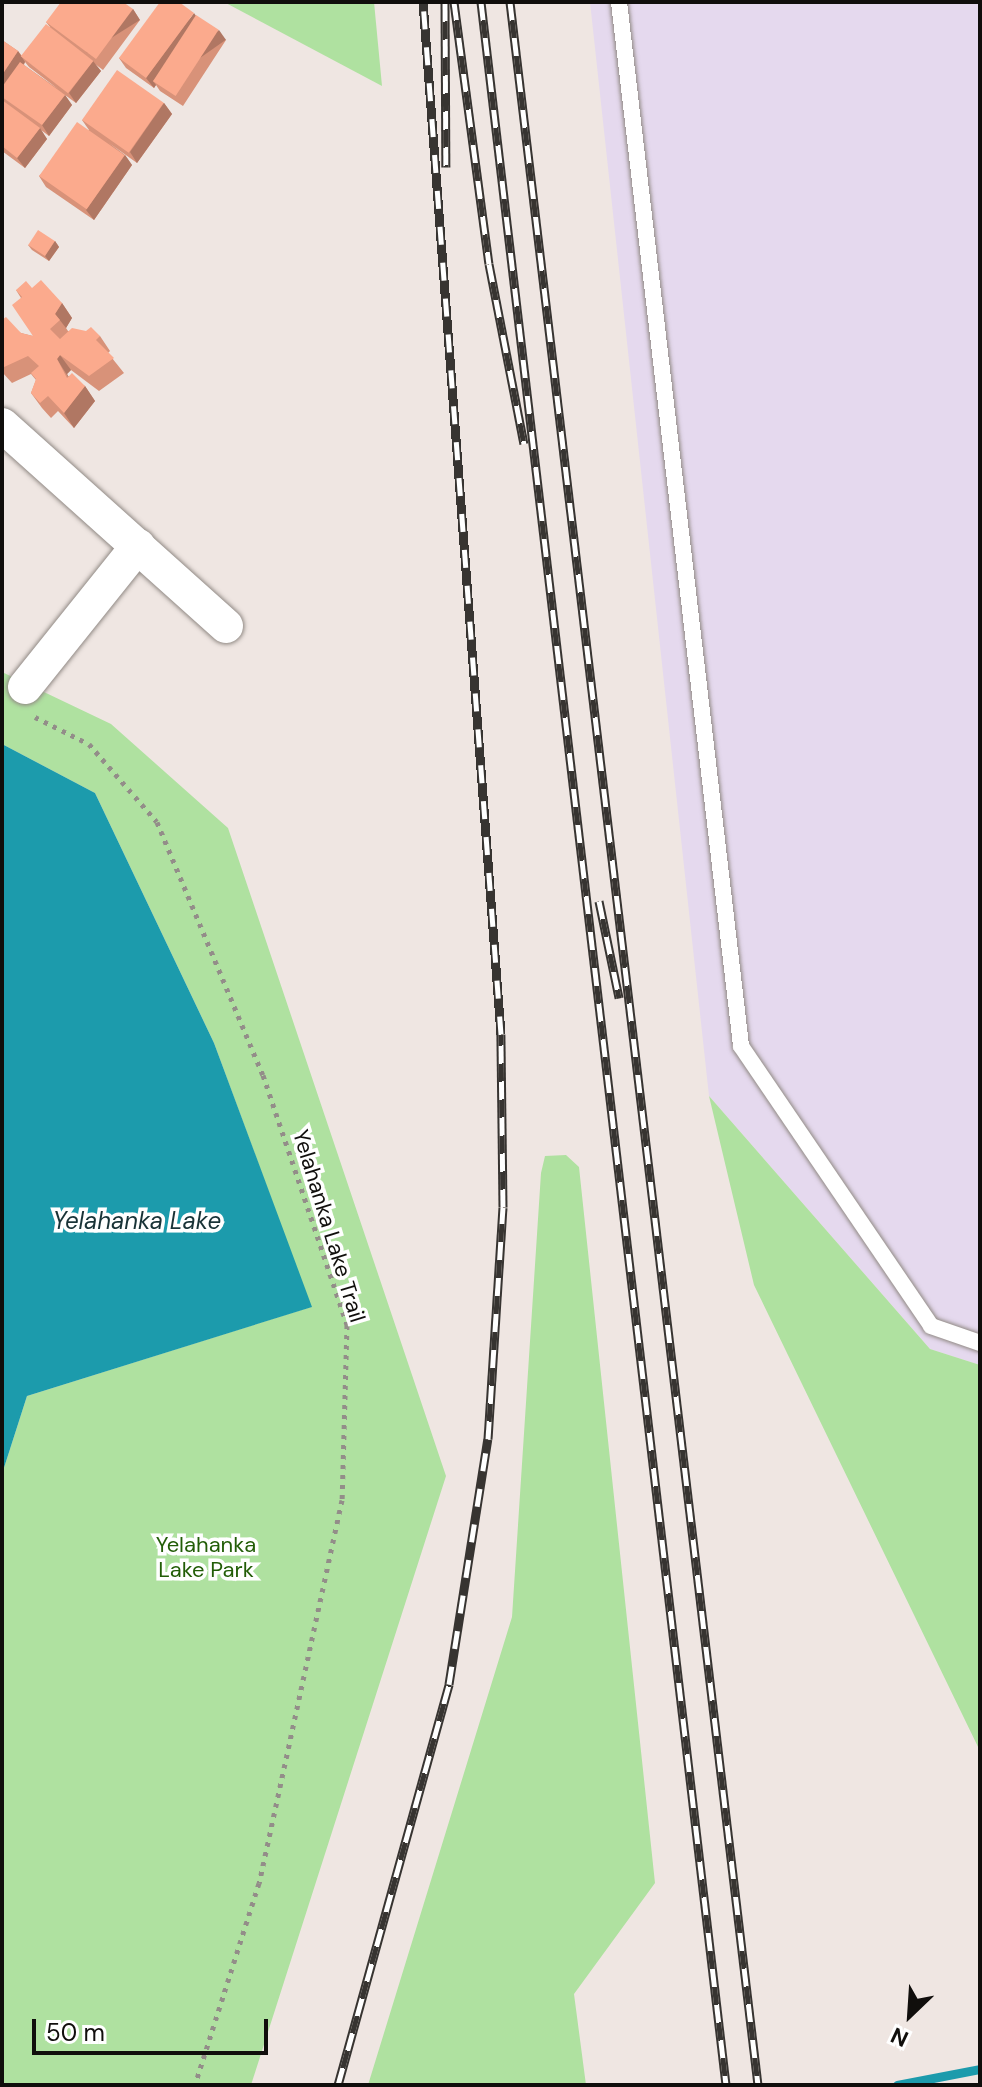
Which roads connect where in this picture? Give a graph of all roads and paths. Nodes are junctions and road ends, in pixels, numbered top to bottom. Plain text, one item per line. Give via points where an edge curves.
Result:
1 (619, 2) edge
2 (8, 442) edge
3 (138, 546) junction
4 (226, 626) dead end
5 (26, 700) joint
6 (980, 1343) edge
7 (195, 2085) edge

1 - 6 lane via 741,1046 931,1326
2 - 3 street
3 - 4 street
3 - 5 street
5 - 7 path, Yelahanka Lake Trail via 89,744 157,822 263,1075 347,1325 342,1500 259,1883

